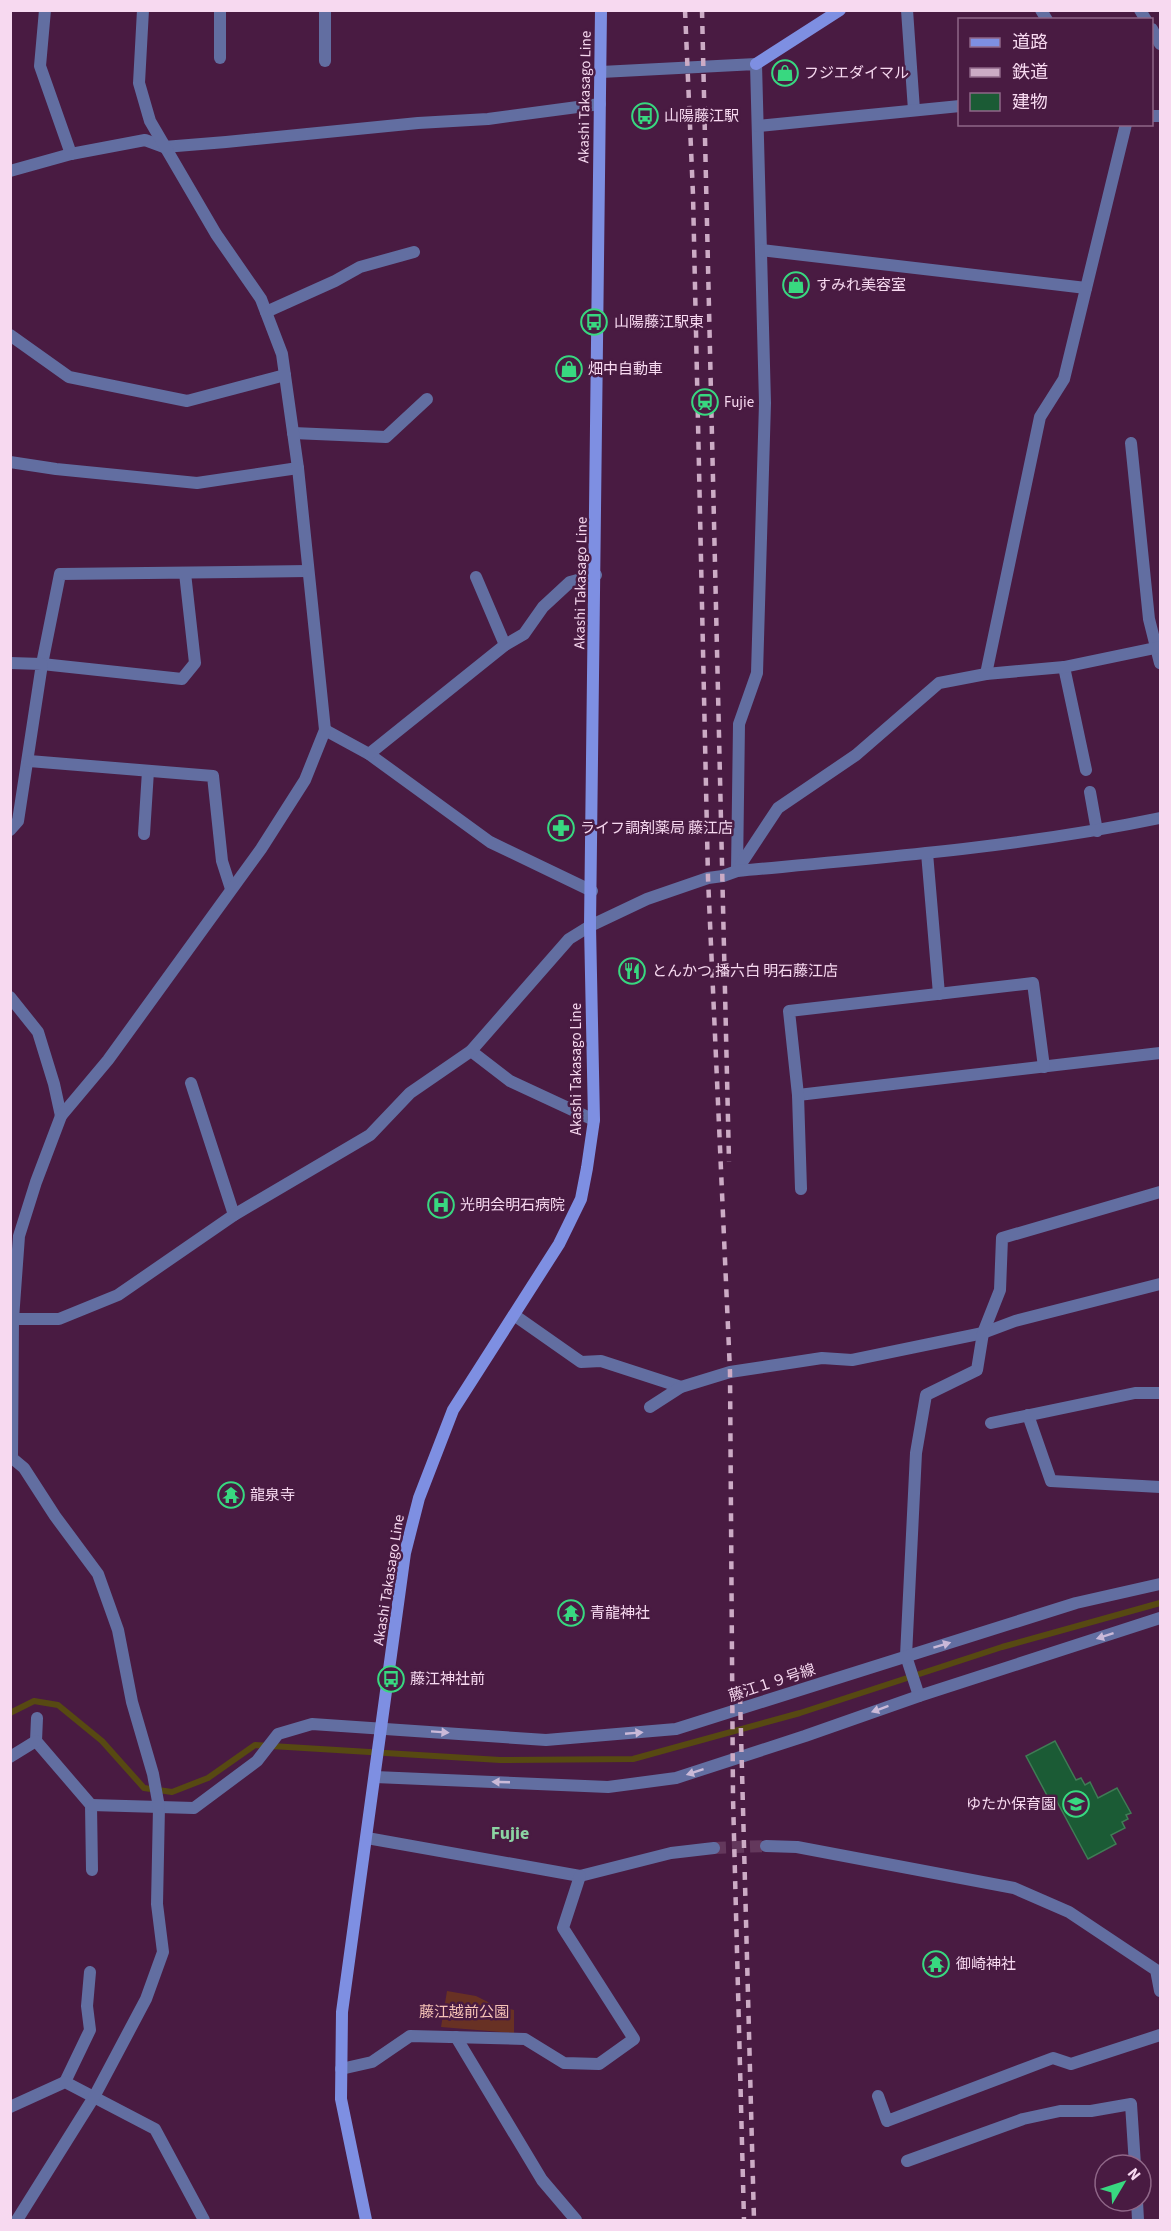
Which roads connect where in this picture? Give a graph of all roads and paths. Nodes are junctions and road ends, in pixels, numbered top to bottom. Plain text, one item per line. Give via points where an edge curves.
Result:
1 (45, 10) edge
2 (143, 10) edge
3 (220, 10) edge
4 (325, 10) edge
5 (601, 10) edge
6 (840, 10) edge
7 (907, 10) edge
8 (1153, 31) edge
9 (1161, 44) edge
10 (220, 58) dead end
11 (325, 61) dead end
12 (756, 64) junction
13 (601, 72) junction
14 (600, 104) junction
15 (958, 106) edge
16 (914, 110) junction
17 (758, 126) junction
18 (1126, 126) edge
19 (164, 147) junction
20 (71, 154) junction
21 (10, 171) edge
22 (761, 250) junction
23 (414, 252) dead end
24 (1086, 288) junction
25 (266, 312) junction
26 (10, 335) edge
27 (285, 375) junction
28 (427, 399) dead end
29 (293, 433) junction
30 (1131, 443) dead end
31 (10, 462) edge
32 (298, 468) junction
33 (308, 571) junction
34 (185, 573) junction
35 (596, 575) junction
36 (476, 577) dead end
37 (505, 645) junction
38 (1158, 647) edge
39 (10, 663) edge
40 (1161, 663) edge
41 (42, 664) junction
42 (1064, 667) junction
43 (986, 674) junction
44 (324, 730) junction
45 (369, 754) junction
46 (29, 761) junction
47 (1086, 770) dead end
48 (148, 771) junction
49 (1090, 792) dead end
50 (1161, 818) edge
51 (10, 830) edge
52 (1097, 831) junction
53 (144, 834) dead end
54 (927, 853) junction
55 (737, 871) junction
56 (231, 889) junction
57 (592, 891) junction
58 (590, 926) junction
59 (939, 994) junction
60 (10, 996) edge
61 (471, 1051) junction
62 (1161, 1053) edge
63 (1044, 1067) junction
64 (191, 1083) dead end
65 (798, 1095) junction
66 (62, 1116) junction
67 (594, 1120) junction
68 (801, 1189) dead end
69 (1161, 1192) edge
70 (234, 1215) junction
71 (1161, 1284) edge
72 (514, 1315) junction
73 (13, 1320) junction
74 (983, 1333) junction
75 (681, 1387) junction
76 (1161, 1392) edge
77 (650, 1407) dead end
78 (1028, 1415) junction
79 (991, 1423) dead end
80 (11, 1459) edge
81 (1161, 1487) edge
82 (1161, 1584) edge
83 (1161, 1618) edge
84 (906, 1656) junction
85 (919, 1696) junction
86 (37, 1718) dead end
87 (381, 1728) junction
88 (36, 1741) junction
89 (10, 1757) edge
90 (376, 1772) junction
91 (91, 1805) junction
92 (159, 1807) junction
93 (367, 1838) junction
94 (766, 1846) tunnel mouth
95 (714, 1848) tunnel mouth
96 (92, 1870) dead end
97 (580, 1876) junction
98 (1158, 1966) edge
99 (90, 1972) dead end
100 (1161, 1991) edge
101 (1161, 2035) edge
102 (456, 2037) junction
103 (341, 2069) junction
104 (65, 2082) junction
105 (878, 2096) dead end
106 (94, 2097) junction
107 (10, 2107) edge
108 (1134, 2153) edge
109 (907, 2161) dead end
110 (17, 2220) edge
111 (204, 2220) edge
112 (366, 2220) edge
113 (576, 2220) edge

1 - 20 street via 40,66
2 - 19 street via 139,83 150,121
3 - 10 street
4 - 11 street
5 - 13 main road, Akashi Takasago Line
6 - 12 main road
7 - 16 street
8 - 9 street
12 - 13 street
12 - 17 street
13 - 14 main road, Akashi Takasago Line
14 - 19 street via 488,119
14 - 35 main road, Akashi Takasago Line
15 - 16 street
16 - 17 street
17 - 22 street
18 - 24 street
19 - 20 street via 145,140
19 - 25 street
20 - 21 street
22 - 24 street
22 - 55 street via 765,403 757,673 739,724
23 - 25 street via 360,267
24 - 43 street via 1064,379 1040,417
25 - 27 street via 282,354
26 - 27 street via 69,377 187,401
27 - 29 street
28 - 29 street via 386,437
29 - 32 street
30 - 38 street via 1149,619
31 - 32 street via 197,483
32 - 33 street
33 - 34 street
33 - 44 street
34 - 41 street via 60,574
34 - 41 street via 195,663 182,679
35 - 37 street via 570,582 543,607 524,634
35 - 57 main road, Akashi Takasago Line
36 - 37 street
37 - 45 street
38 - 40 street
38 - 42 street
39 - 41 street
41 - 46 street
42 - 43 street
42 - 47 street
43 - 55 street via 939,683 856,755 778,808
44 - 45 street
44 - 56 street via 305,780
45 - 57 street via 490,842
46 - 48 street
46 - 51 street via 18,821
48 - 53 street
48 - 56 street via 213,776 222,861
49 - 52 street
50 - 52 street
52 - 54 street
54 - 55 street
54 - 59 street
55 - 58 street via 647,900
56 - 66 street via 108,1060
57 - 58 main road, Akashi Takasago Line
58 - 61 street via 568,939
58 - 67 main road, Akashi Takasago Line
59 - 63 street via 1033,983
59 - 65 street via 789,1011
60 - 66 street via 38,1032
61 - 67 street via 510,1081
61 - 70 street via 410,1093 370,1135
62 - 63 street
63 - 65 street
64 - 70 street
65 - 68 street
66 - 73 street via 19,1236
67 - 72 main road, Akashi Takasago Line via 580,1199 559,1244
69 - 74 street via 1002,1238 1000,1290
70 - 73 street via 114,1297 59,1319
71 - 74 street via 1015,1321
72 - 75 street via 581,1362 601,1361
72 - 87 main road, Akashi Takasago Line via 453,1410 418,1498 405,1553
73 - 80 street
74 - 75 street via 852,1360 822,1358 730,1372
74 - 84 street via 977,1370 926,1395 916,1453
75 - 77 street
76 - 78 street via 1135,1393
78 - 79 street
78 - 81 street via 1051,1481
80 - 92 street via 24,1468 98,1574 118,1630
84 -> 82 street, 藤江１９号線 via 1076,1603
83 -> 85 street
84 - 85 street
87 -> 84 street, 藤江１９号線 via 546,1740 676,1729
85 -> 90 street via 676,1778 608,1787
86 - 88 street
87 - 90 main road, Akashi Takasago Line
87 - 92 street, 藤江１９号線 via 312,1724 278,1734 257,1761 194,1808
88 - 89 street
88 - 91 street
90 - 93 main road, Akashi Takasago Line
91 - 92 street, 藤江１９号線
91 - 96 street
92 - 106 street via 157,1904 163,1952 146,1999
93 - 97 street
93 - 103 main road, Akashi Takasago Line via 342,2013
94 - 98 street via 797,1847 1014,1888 1069,1912
95 - 97 street via 671,1853
97 - 102 street via 563,1929 634,2039 599,2064 564,2063 525,2039
98 - 100 street
99 - 104 street via 90,2030
101 - 105 street via 1071,2064 1053,2058 887,2121
102 - 103 street via 410,2036 372,2062
102 - 113 street via 542,2180
103 - 112 main road, Akashi Takasago Line via 341,2100
104 - 106 street
104 - 107 street
106 - 110 street
106 - 111 street via 154,2129
108 - 109 street via 1131,2104 1023,2119

